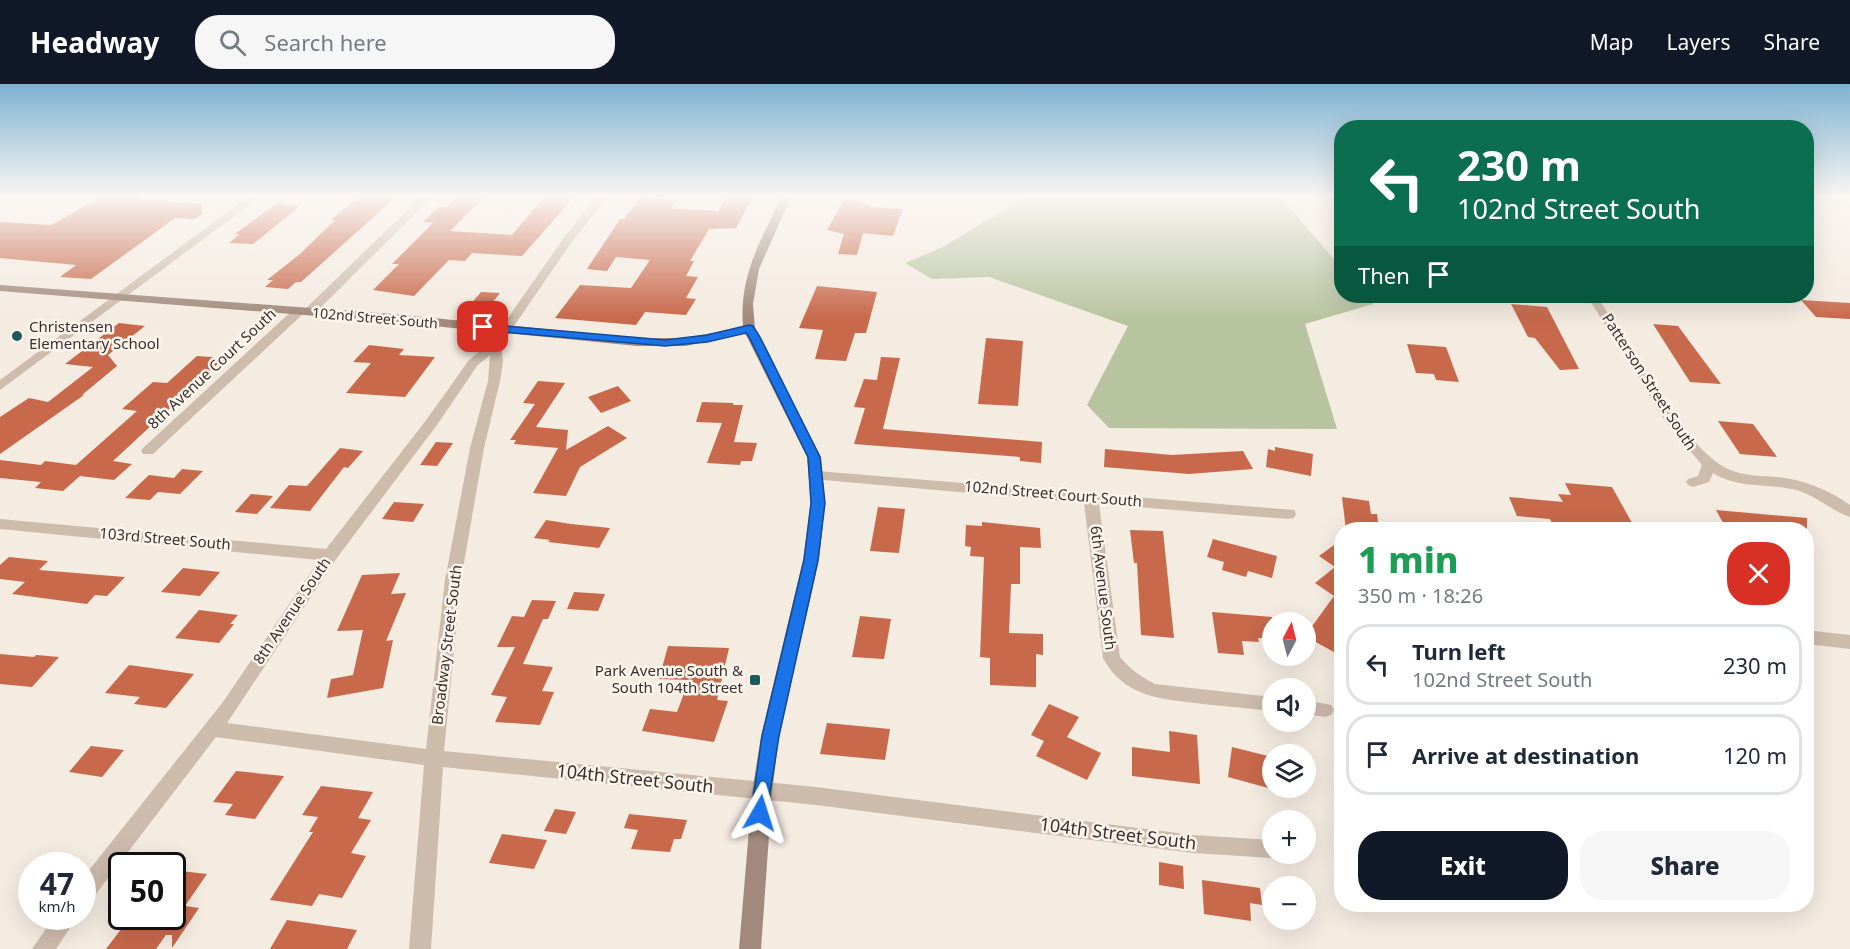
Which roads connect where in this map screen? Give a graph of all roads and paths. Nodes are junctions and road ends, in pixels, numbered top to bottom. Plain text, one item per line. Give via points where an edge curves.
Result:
1 (200, 237) edge
2 (383, 237) edge
3 (572, 237) edge
4 (768, 237) edge
5 (0, 288) edge
6 (117, 298) junction
7 (1597, 303) edge
8 (304, 312) junction
9 (749, 329) junction
10 (506, 330) junction
11 (495, 345) junction
12 (0, 386) edge
13 (148, 451) dead end
14 (1709, 466) junction
15 (817, 476) junction
16 (1693, 482) dead end
17 (1091, 497) junction
18 (1850, 512) edge
19 (1289, 514) dead end
20 (0, 524) edge
21 (330, 555) junction
22 (1814, 638) edge
23 (1850, 642) edge
24 (1262, 703) edge
25 (1316, 709) edge
26 (1325, 710) dead end
27 (213, 729) junction
28 (434, 758) junction
29 (762, 793) junction
30 (1262, 848) edge
31 (96, 877) edge
32 (57, 930) edge
33 (43, 949) edge
34 (420, 949) edge
35 (750, 949) edge

1 - 6 street
2 - 8 street, 8th Avenue Court South
3 - 10 street, 8th Avenue South
4 - 9 main road via 749,280
5 - 6 main road, 102nd Street South
6 - 8 main road, 102nd Street South
6 - 12 street
7 - 14 street, Patterson Street South via 1688,445
8 - 10 main road, 102nd Street South
8 - 13 street, 8th Avenue Court South
9 - 10 main road, 102nd Street South via 665,343
9 - 15 main road via 803,431
10 - 11 street, 8th Avenue South
11 - 21 street, 8th Avenue South via 473,363
11 - 28 street, Broadway Street South via 494,381 477,448 453,580
14 - 16 street via 1704,478
14 - 18 street via 1734,477 1786,484 1826,496
15 - 17 street, 102nd Street Court South
15 - 29 main road via 811,560 784,671
17 - 19 street, 102nd Street Court South
17 - 24 street, 6th Avenue South via 1112,658 1124,676 1153,691
20 - 21 street, 103rd Street South
21 - 27 street, 8th Avenue South
22 - 23 street
25 - 26 street
27 - 28 street, 104th Street South
27 - 31 street, 8th Avenue South
28 - 29 street, 104th Street South
28 - 34 street, Broadway Street South
29 - 30 street, 104th Street South via 816,796 1193,844
29 - 35 main road
32 - 33 street

